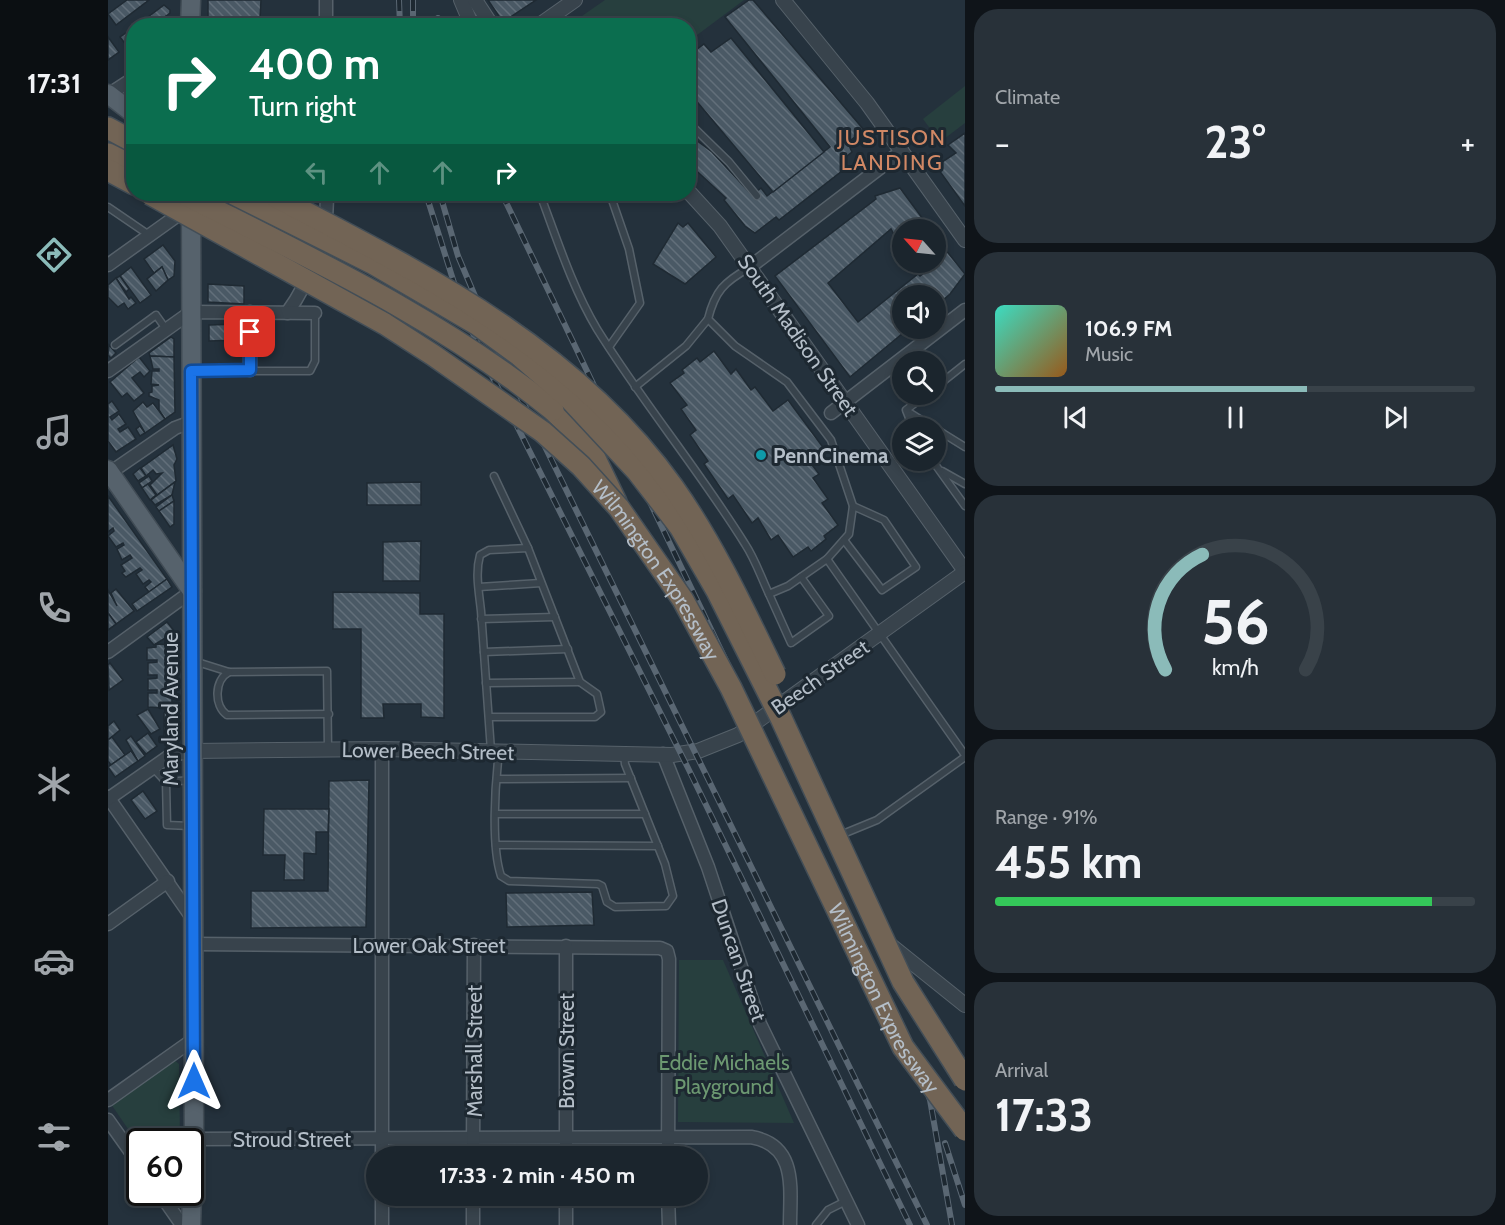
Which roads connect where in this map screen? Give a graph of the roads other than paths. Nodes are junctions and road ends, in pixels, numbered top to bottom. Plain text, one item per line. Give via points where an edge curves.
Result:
1 (191, 0) edge
2 (326, 0) edge
3 (461, 0) edge
4 (475, 0) edge
5 (574, 0) edge
6 (790, 3) edge
7 (190, 18) edge
8 (326, 18) edge
9 (469, 18) edge
10 (487, 18) edge
11 (549, 18) edge
12 (126, 83) edge
13 (108, 95) edge
14 (126, 108) edge
15 (108, 128) edge
16 (696, 130) edge
17 (126, 138) edge
18 (902, 151) junction
19 (108, 154) edge
20 (126, 163) edge
21 (108, 170) edge
22 (126, 180) edge
23 (757, 196) dead end
24 (696, 200) edge
25 (163, 201) edge
26 (186, 201) edge
27 (189, 201) edge
28 (195, 201) edge
29 (248, 201) edge
30 (282, 201) edge
31 (327, 201) edge
32 (543, 201) edge
33 (612, 201) edge
34 (108, 207) edge
35 (149, 235) junction
36 (965, 240) edge
37 (108, 265) edge
38 (750, 267) junction
39 (965, 310) edge
40 (191, 312) junction
41 (250, 312) junction
42 (287, 313) junction
43 (315, 313) joint
44 (708, 319) junction
45 (167, 329) junction
46 (115, 345) dead end
47 (609, 347) junction
48 (965, 364) edge
49 (108, 370) edge
50 (250, 370) junction
51 (191, 371) junction
52 (946, 379) edge
53 (635, 387) junction
54 (846, 402) junction
55 (913, 405) edge
56 (906, 410) junction
57 (831, 413) dead end
58 (909, 417) edge
59 (917, 417) edge
60 (191, 422) junction
61 (946, 435) edge
62 (965, 447) edge
63 (939, 471) edge
64 (942, 471) edge
65 (109, 472) edge
66 (494, 476) dead end
67 (965, 484) edge
68 (853, 506) junction
69 (965, 506) edge
70 (619, 508) junction
71 (844, 540) junction
72 (528, 548) junction
73 (827, 559) junction
74 (965, 572) edge
75 (801, 577) junction
76 (541, 583) junction
77 (479, 587) junction
78 (192, 591) junction
79 (768, 594) junction
80 (555, 617) junction
81 (481, 619) junction
82 (878, 635) junction
83 (568, 649) junction
84 (108, 651) edge
85 (484, 652) junction
86 (192, 661) junction
87 (229, 672) junction
88 (580, 682) junction
89 (486, 683) junction
90 (770, 712) junction
91 (329, 714) junction
92 (489, 717) junction
93 (381, 749) junction
94 (328, 750) junction
95 (193, 751) junction
96 (495, 752) junction
97 (624, 754) junction
98 (663, 754) junction
99 (965, 756) edge
100 (153, 768) junction
101 (631, 778) junction
102 (497, 779) junction
103 (193, 780) junction
104 (166, 782) junction
105 (815, 790) junction
106 (108, 798) edge
107 (497, 814) junction
108 (645, 814) junction
109 (193, 826) junction
110 (829, 840) junction
111 (496, 845) junction
112 (658, 846) junction
113 (168, 881) junction
114 (193, 920) junction
115 (108, 924) edge
116 (193, 944) junction
117 (382, 945) junction
118 (474, 945) junction
119 (566, 945) junction
120 (965, 1005) edge
121 (194, 1039) junction
122 (965, 1080) edge
123 (108, 1100) edge
124 (108, 1120) edge
125 (194, 1128) edge
126 (965, 1130) edge
127 (382, 1138) junction
128 (473, 1138) junction
129 (566, 1138) junction
130 (668, 1138) junction
131 (204, 1139) edge
132 (126, 1145) edge
133 (382, 1146) edge
134 (473, 1146) edge
135 (566, 1146) edge
136 (668, 1146) edge
137 (846, 1201) junction
138 (169, 1206) edge
139 (192, 1206) edge
140 (382, 1206) edge
141 (473, 1206) edge
142 (566, 1206) edge
143 (669, 1206) edge
144 (182, 1225) edge
145 (191, 1225) edge
146 (382, 1225) edge
147 (473, 1225) edge
148 (566, 1225) edge
149 (669, 1225) edge
150 (790, 1225) edge
151 (816, 1225) edge
152 (858, 1225) edge

1 - 7 main road
2 - 8 street
3 - 9 street
4 - 10 street
5 - 11 street
6 - 18 street
12 - 13 street
13 - 14 main road
15 - 17 highway
16 - 23 lane
18 - 36 street
18 - 38 street
19 - 20 highway
21 - 22 highway
24 - 38 street, South Madison Street
25 - 70 highway, Wilmington Expressway, bridge via 385,324 433,355 543,432
26 - 35 street
27 - 40 main road, Maryland Avenue
28 - 70 highway, bridge via 395,302 502,369 553,410 590,448
29 - 105 highway, Wilmington Expressway, bridge via 372,263 471,321 519,355 587,415 680,526 750,656
30 - 105 highway, bridge via 434,280 501,323 583,387 634,439 677,493 718,558 796,716
31 - 42 street via 328,214 313,264
32 - 47 lane via 570,273
33 - 47 lane via 629,249 640,303
34 - 35 lane
35 - 37 street
38 - 44 lane via 732,277 714,296
38 - 54 street, South Madison Street
39 - 54 street
40 - 41 street
40 - 45 street
40 - 51 main road, Maryland Avenue
41 - 42 street
41 - 50 street
42 - 43 street
43 - 50 lane via 315,361 310,371
44 - 53 lane via 686,346
44 - 68 lane via 735,346 788,382 831,440
45 - 46 lane via 156,315
45 - 49 street
47 - 53 lane
48 - 52 lane
50 - 51 lane
51 - 60 main road, Maryland Avenue
53 - 79 lane via 746,546
54 - 57 street
54 - 74 street, South Madison Street
55 - 56 lane
56 - 58 lane
56 - 59 lane
60 - 65 street via 175,428
60 - 78 main road, Maryland Avenue
61 - 62 lane
63 - 69 lane
64 - 67 lane
65 - 78 main road
66 - 72 lane
68 - 71 lane via 849,534
68 - 71 lane via 884,520 916,567 882,590
70 - 126 highway, Wilmington Expressway, bridge via 683,600 731,688 903,1047
71 - 73 lane
72 - 76 lane
72 - 77 lane via 489,550 480,555
73 - 75 lane
73 - 82 lane
74 - 82 street, Beech Street
75 - 79 lane
75 - 79 lane via 829,616 791,643
76 - 77 lane
76 - 80 lane
77 - 81 lane
78 - 84 street
78 - 86 main road, Maryland Avenue
80 - 81 lane
80 - 83 lane
81 - 85 lane
82 - 90 street, Beech Street
82 - 99 lane
83 - 85 lane
83 - 88 lane
85 - 89 lane
86 - 87 lane
86 - 95 main road, Maryland Avenue
87 - 91 lane via 327,671
87 - 91 lane via 220,683 218,696 227,715
88 - 89 lane
88 - 92 lane via 597,694 601,712 595,717
89 - 92 lane
90 - 98 street, Beech Street via 738,735 698,751
90 - 110 street
91 - 94 lane
92 - 96 lane
93 - 94 street, Lower Beech Street
93 - 96 street, Lower Beech Street
93 - 117 street
94 - 95 street, Lower Beech Street
95 - 100 street via 178,752
95 - 103 main road, Maryland Avenue
96 - 97 street, Lower Beech Street
96 - 102 lane
97 - 98 street, Lower Beech Street
97 - 101 lane
98 - 137 street, Duncan Street via 708,867 760,1024
99 - 110 lane via 877,820
100 - 104 lane
100 - 106 street
101 - 102 lane
101 - 108 lane
102 - 107 lane
103 - 104 lane
103 - 109 main road, Maryland Avenue
104 - 109 lane via 167,825
105 - 122 highway, Wilmington Expressway, bridge via 903,982
106 - 113 street
107 - 108 lane
107 - 111 lane
108 - 112 lane
109 - 114 main road, Maryland Avenue
110 - 120 street via 871,927
111 - 112 lane
111 - 112 lane via 497,863 505,879 598,884 607,902 615,907 666,906 670,902 674,896
113 - 114 street
113 - 115 street
114 - 116 main road, Maryland Avenue
116 - 117 street, Lower Oak Street
116 - 121 main road, Maryland Avenue
117 - 118 street, Lower Oak Street
117 - 127 street
118 - 119 street, Lower Oak Street
118 - 128 street, Marshall Street
119 - 129 street, Brown Street
119 - 130 street, Lower Oak Street via 651,946 664,950 669,959
121 - 123 street
121 - 125 main road, Maryland Avenue
124 - 132 street
127 - 128 street, Stroud Street
127 - 131 street, Stroud Street
127 - 133 street
128 - 129 street, Stroud Street
128 - 134 street, Marshall Street
129 - 130 street, Stroud Street
129 - 135 street, Brown Street
130 - 136 street
130 - 150 street, Stroud Street via 751,1137 771,1143 789,1170
137 - 151 lane via 828,1210
137 - 152 street, Duncan Street
138 - 144 street
139 - 145 main road, Maryland Avenue
140 - 146 street
141 - 147 street
142 - 148 street
143 - 149 street

